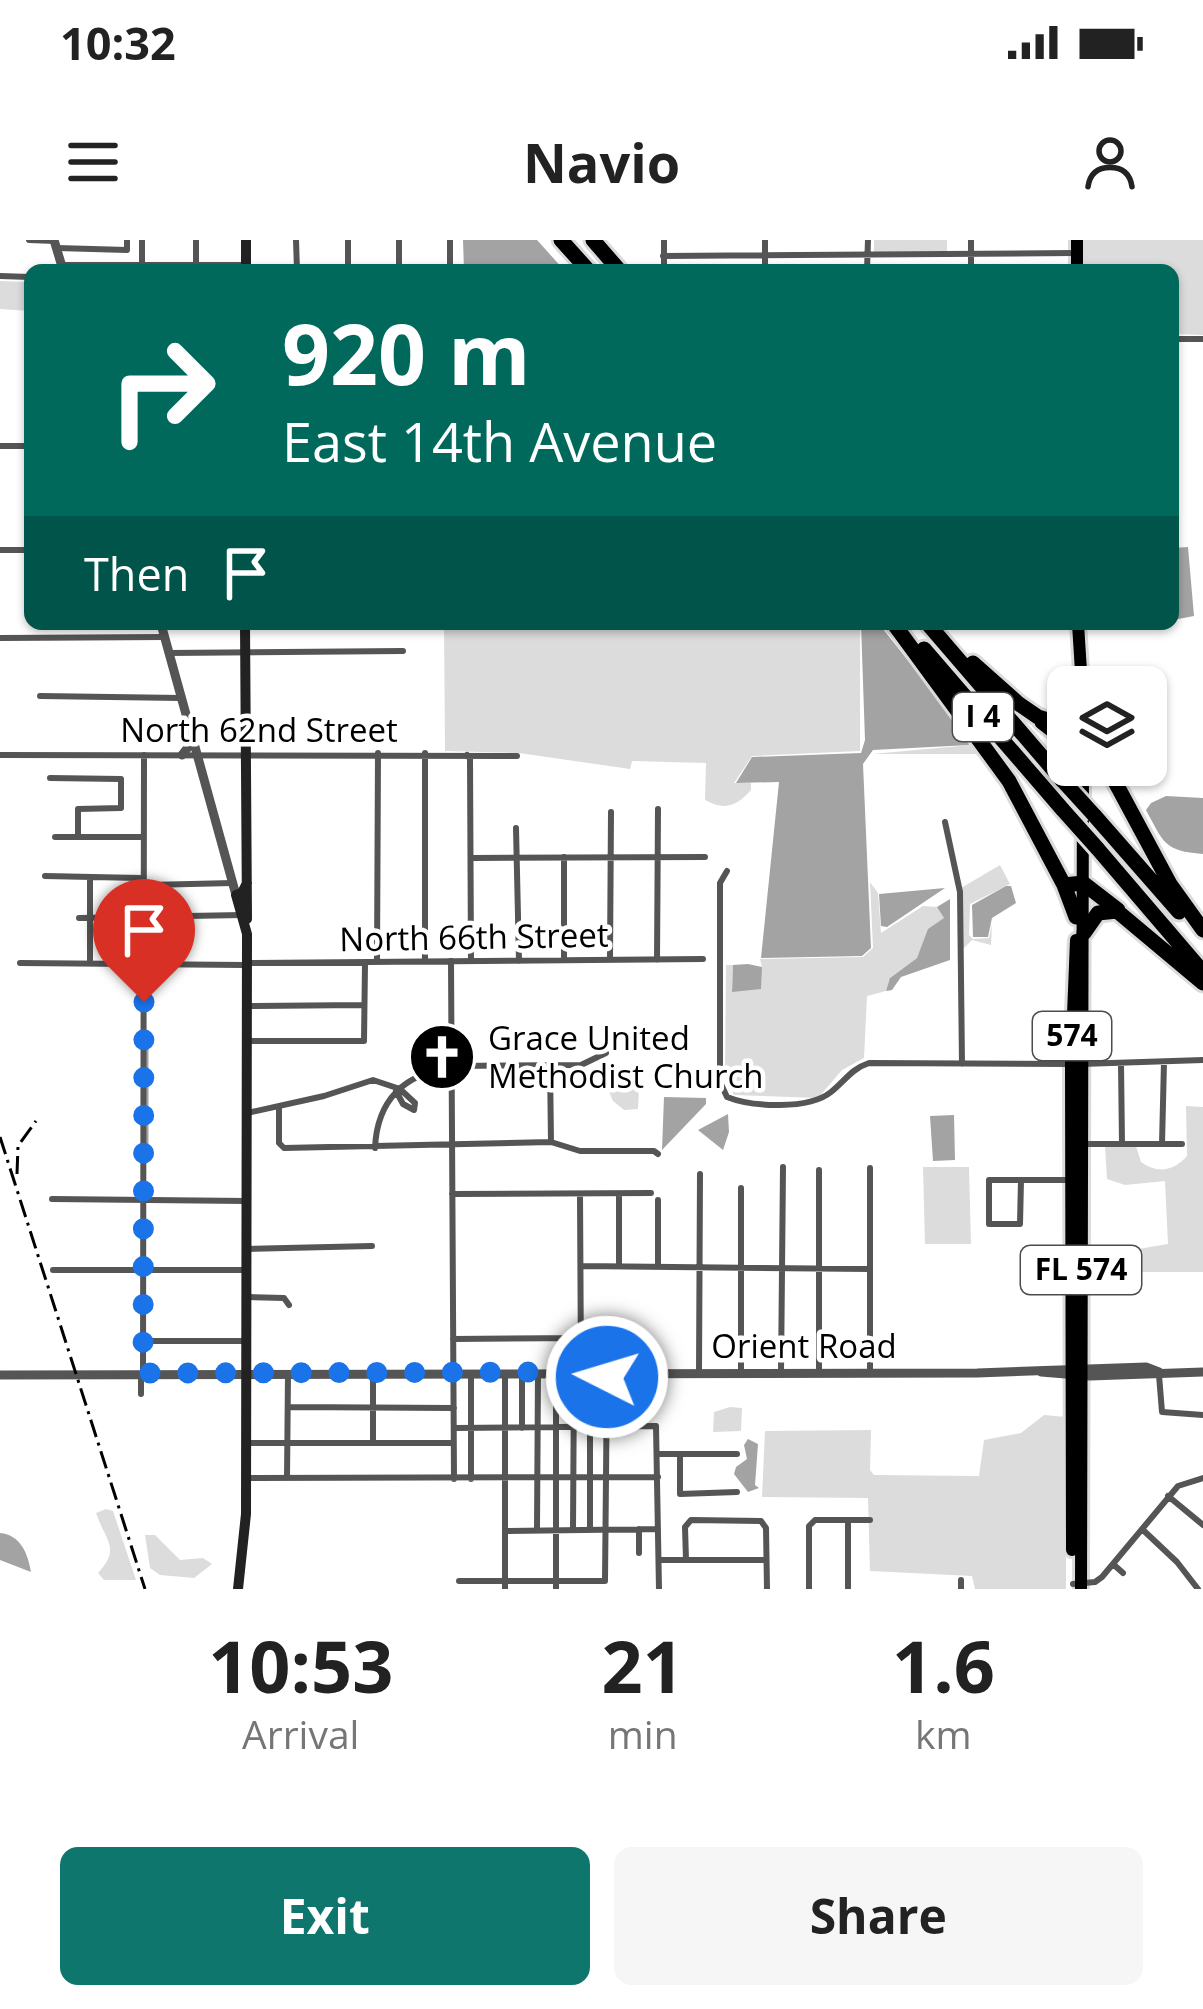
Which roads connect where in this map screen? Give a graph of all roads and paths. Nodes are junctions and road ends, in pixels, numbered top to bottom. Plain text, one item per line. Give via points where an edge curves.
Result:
1 (29, 240) edge
2 (128, 240) edge
3 (565, 240) edge
4 (593, 240) edge
5 (664, 240) edge
6 (765, 240) edge
7 (868, 240) edge
8 (971, 240) edge
9 (55, 243) edge
10 (1077, 247) edge
11 (971, 254) junction
12 (867, 255) junction
13 (663, 256) junction
14 (765, 256) junction
15 (586, 264) edge
16 (614, 264) edge
17 (664, 264) edge
18 (765, 264) edge
19 (867, 264) edge
20 (971, 264) edge
21 (41, 630) edge
22 (162, 630) edge
23 (245, 630) edge
24 (902, 630) edge
25 (903, 630) edge
26 (936, 630) edge
27 (938, 630) edge
28 (1078, 630) edge
29 (164, 637) junction
30 (0, 638) edge
31 (41, 638) junction
32 (403, 651) dead end
33 (169, 653) junction
34 (246, 653) junction
35 (1078, 666) edge
36 (40, 696) dead end
37 (181, 698) junction
38 (1019, 704) junction
39 (1047, 722) edge
40 (1047, 726) edge
41 (193, 741) junction
42 (425, 753) junction
43 (197, 754) junction
44 (378, 754) junction
45 (0, 755) edge
46 (144, 755) junction
47 (182, 755) junction
48 (246, 755) junction
49 (467, 755) junction
50 (518, 756) dead end
51 (50, 778) dead end
52 (1079, 786) edge
53 (1117, 786) edge
54 (658, 809) dead end
55 (611, 812) dead end
56 (945, 822) dead end
57 (516, 828) dead end
58 (55, 837) dead end
59 (78, 837) junction
60 (144, 837) junction
61 (657, 856) junction
62 (705, 856) dead end
63 (563, 857) junction
64 (610, 857) junction
65 (472, 858) junction
66 (517, 858) junction
67 (727, 871) dead end
68 (45, 876) dead end
69 (90, 877) junction
70 (144, 882) junction
71 (1075, 884) junction
72 (238, 887) junction
73 (245, 911) junction
74 (1124, 914) junction
75 (144, 917) junction
76 (79, 918) dead end
77 (90, 918) junction
78 (1080, 925) junction
79 (1203, 930) edge
80 (1203, 940) edge
81 (703, 959) dead end
82 (565, 960) junction
83 (610, 960) junction
84 (657, 960) junction
85 (451, 961) junction
86 (471, 961) junction
87 (519, 961) junction
88 (365, 962) junction
89 (377, 962) junction
90 (425, 962) junction
91 (20, 963) dead end
92 (90, 963) junction
93 (144, 963) junction
94 (247, 964) junction
95 (1203, 972) edge
96 (1203, 983) edge
97 (364, 1005) junction
98 (247, 1006) junction
99 (247, 1041) junction
100 (606, 1052) dead end
101 (1203, 1060) edge
102 (1164, 1062) junction
103 (962, 1064) junction
104 (1076, 1064) junction
105 (1121, 1064) junction
106 (550, 1065) junction
107 (452, 1068) junction
108 (395, 1091) junction
109 (279, 1107) junction
110 (245, 1113) junction
111 (550, 1142) junction
112 (1122, 1144) junction
113 (1162, 1144) junction
114 (1181, 1144) dead end
115 (452, 1146) junction
116 (375, 1148) junction
117 (1078, 1153) junction
118 (658, 1154) dead end
119 (783, 1167) dead end
120 (870, 1168) dead end
121 (819, 1170) dead end
122 (700, 1174) dead end
123 (1021, 1180) junction
124 (1072, 1180) junction
125 (741, 1188) dead end
126 (452, 1194) junction
127 (580, 1194) junction
128 (619, 1194) junction
129 (52, 1199) dead end
130 (142, 1199) junction
131 (246, 1201) junction
132 (372, 1246) dead end
133 (246, 1250) junction
134 (581, 1266) junction
135 (619, 1266) junction
136 (658, 1267) junction
137 (700, 1268) junction
138 (741, 1268) junction
139 (781, 1269) junction
140 (819, 1269) junction
141 (870, 1269) junction
142 (53, 1270) dead end
143 (142, 1270) junction
144 (246, 1270) junction
145 (246, 1297) junction
146 (289, 1305) dead end
147 (581, 1338) junction
148 (453, 1339) junction
149 (144, 1341) junction
150 (246, 1341) junction
151 (1077, 1371) junction
152 (373, 1372) junction
153 (454, 1372) junction
154 (471, 1372) junction
155 (505, 1372) junction
156 (522, 1372) junction
157 (538, 1372) junction
158 (556, 1372) junction
159 (1159, 1372) junction
160 (1203, 1372) edge
161 (142, 1373) junction
162 (582, 1373) junction
163 (607, 1373) junction
164 (699, 1373) junction
165 (741, 1373) junction
166 (781, 1373) junction
167 (819, 1373) junction
168 (870, 1373) junction
169 (246, 1374) junction
170 (288, 1374) junction
171 (0, 1375) edge
172 (141, 1394) dead end
173 (288, 1407) junction
174 (454, 1408) junction
175 (373, 1409) junction
176 (1203, 1415) edge
177 (590, 1426) junction
178 (608, 1426) junction
179 (556, 1427) junction
180 (574, 1427) junction
181 (454, 1428) junction
182 (471, 1428) junction
183 (505, 1428) junction
184 (522, 1428) junction
185 (538, 1428) junction
186 (288, 1442) junction
187 (246, 1443) junction
188 (373, 1443) junction
189 (454, 1443) junction
190 (658, 1454) junction
191 (680, 1454) junction
192 (736, 1454) dead end
193 (658, 1477) junction
194 (246, 1478) junction
195 (287, 1478) junction
196 (538, 1478) junction
197 (556, 1478) junction
198 (573, 1478) junction
199 (590, 1478) junction
200 (607, 1478) junction
201 (1203, 1478) edge
202 (454, 1479) junction
203 (471, 1479) junction
204 (505, 1479) junction
205 (737, 1492) dead end
206 (1168, 1496) junction
207 (848, 1520) junction
208 (870, 1520) dead end
209 (1203, 1526) edge
210 (607, 1529) junction
211 (639, 1529) junction
212 (659, 1529) junction
213 (1142, 1529) junction
214 (538, 1530) junction
215 (556, 1530) junction
216 (573, 1530) junction
217 (590, 1530) junction
218 (505, 1531) junction
219 (639, 1553) dead end
220 (659, 1560) junction
221 (686, 1560) junction
222 (766, 1560) junction
223 (1113, 1564) junction
224 (1124, 1573) dead end
225 (459, 1581) dead end
226 (505, 1585) edge
227 (556, 1585) edge
228 (1077, 1587) edge
229 (238, 1588) edge
230 (659, 1589) edge
231 (767, 1589) edge
232 (808, 1589) edge
233 (848, 1589) edge
234 (1198, 1589) edge

1 - 9 street
2 - 9 street via 127,250
3 - 15 highway
4 - 16 highway
5 - 13 street
6 - 14 street
7 - 12 street
8 - 11 street
10 - 11 street
11 - 12 street
11 - 20 street
12 - 14 street
12 - 19 street
13 - 14 street
13 - 17 street
14 - 18 street
21 - 31 street
22 - 29 street
23 - 34 main road
24 - 71 highway
25 - 95 highway, I 4, bridge
26 - 80 highway, I 4, bridge
27 - 38 highway
28 - 35 main road
29 - 31 street
29 - 33 street
30 - 31 street
32 - 34 street
33 - 34 street
33 - 37 street
34 - 48 main road
36 - 37 street
37 - 41 street
38 - 39 highway
38 - 40 highway
41 - 43 street
41 - 47 street
42 - 44 street, North 62nd Street
42 - 49 street, North 62nd Street
42 - 90 street
43 - 47 street, North 62nd Street
43 - 48 street, North 62nd Street
43 - 72 street
44 - 48 street, North 62nd Street
44 - 89 street
45 - 46 street, North 62nd Street
46 - 47 street, North 62nd Street
46 - 60 street
48 - 72 main road
49 - 50 street, North 62nd Street
49 - 65 street
51 - 59 street via 122,779 122,808 78,809
52 - 71 main road
53 - 79 highway
54 - 61 street
55 - 64 street
56 - 103 street via 960,892
57 - 66 street
58 - 59 street
59 - 60 street
60 - 70 street
61 - 62 street
61 - 64 street
61 - 84 street
63 - 64 street
63 - 66 street
63 - 82 street
64 - 83 street
65 - 66 street
65 - 86 street
66 - 87 street
67 - 103 street via 720,944 727,1097 816,1101 857,1067
68 - 69 street
69 - 70 street
69 - 77 street
70 - 72 street
70 - 75 street
71 - 74 highway
71 - 78 highway
72 - 73 main road
73 - 75 street
73 - 94 main road
74 - 78 highway via 1098,913
74 - 96 highway
75 - 77 street
75 - 93 street
76 - 77 street
77 - 92 street
78 - 104 main road
81 - 84 street, North 66th Street
82 - 83 street, North 66th Street
82 - 87 street, North 66th Street
83 - 84 street, North 66th Street
85 - 86 street, North 66th Street
85 - 90 street, North 66th Street
85 - 107 street
86 - 87 street, North 66th Street
88 - 89 street, North 66th Street
88 - 94 street, North 66th Street
88 - 97 street
89 - 90 street, North 66th Street
91 - 92 street, North 66th Street
92 - 93 street, North 66th Street
93 - 94 street, North 66th Street
93 - 130 street
94 - 98 main road
97 - 98 street
97 - 99 street via 364,1041
98 - 99 main road
99 - 110 main road
100 - 106 street via 581,1065
101 - 102 street
102 - 105 street
102 - 113 street
103 - 104 street
104 - 105 street
104 - 117 main road, 574
105 - 112 street
106 - 107 street
106 - 111 street
107 - 108 street via 426,1072
107 - 115 street
108 - 109 street via 373,1080
108 - 116 street via 381,1112
109 - 110 street
109 - 116 street via 280,1146
110 - 131 main road
111 - 115 street
111 - 118 street
112 - 113 street
112 - 117 street
113 - 114 street
115 - 116 street
115 - 126 street
117 - 124 main road, 574
117 - 151 main road, FL 574
119 - 139 street
120 - 141 street
121 - 140 street
122 - 137 street
123 - 123 street via 989,1180 989,1225 1020,1224
123 - 124 street
124 - 151 main road, 574
125 - 138 street
126 - 127 street
126 - 148 street
127 - 128 street
127 - 134 street
128 - 135 street
128 - 136 street via 654,1196
129 - 130 street
130 - 131 street
130 - 143 street
131 - 133 main road
132 - 133 street
133 - 144 main road
134 - 135 street
134 - 147 street
135 - 136 street
136 - 137 street
137 - 138 street
137 - 164 street
138 - 139 street
138 - 165 street
139 - 140 street
139 - 166 street
140 - 141 street
140 - 167 street
141 - 168 street
142 - 143 street
143 - 144 street
143 - 149 street
144 - 145 main road
145 - 146 street
145 - 150 main road
147 - 148 street
147 - 162 street
148 - 153 street
149 - 150 street
149 - 161 street
150 - 169 main road
151 - 159 street, Orient Road
151 - 168 street, Orient Road
151 - 228 main road, FL 574
152 - 153 street, Orient Road
152 - 170 street, Orient Road
152 - 175 street
153 - 154 street, Orient Road
153 - 174 street
154 - 155 street, Orient Road
154 - 182 street
155 - 156 street, Orient Road
155 - 183 street
156 - 157 street, Orient Road
156 - 184 street
157 - 158 street, Orient Road
157 - 185 street
158 - 162 street, Orient Road
158 - 179 street
159 - 160 street, Orient Road
159 - 176 street via 1162,1412
161 - 169 street, Orient Road
161 - 171 street, Orient Road
161 - 172 street
162 - 163 street, Orient Road
162 - 177 street
162 - 180 street
163 - 164 street, Orient Road
163 - 178 street
164 - 165 street, Orient Road
165 - 166 street, Orient Road
166 - 167 street, Orient Road
167 - 168 street, Orient Road
169 - 170 street, Orient Road
169 - 187 main road
170 - 173 street
173 - 175 street
173 - 186 street
174 - 175 street
174 - 181 street
175 - 188 street
177 - 178 street
177 - 180 street
177 - 199 street
178 - 190 street via 656,1426
178 - 200 street
179 - 180 street
179 - 185 street
179 - 197 street
180 - 198 street
181 - 182 street
181 - 189 street
182 - 183 street
182 - 203 street
183 - 184 street
183 - 204 street
184 - 185 street
185 - 196 street
186 - 187 street
186 - 188 street
186 - 195 street
187 - 194 main road
188 - 189 street
189 - 202 street
190 - 191 street
190 - 193 street
191 - 192 street
191 - 205 street via 680,1494
193 - 200 street
193 - 212 street
194 - 195 street
194 - 229 main road
195 - 202 street
196 - 197 street
196 - 204 street
196 - 214 street
197 - 198 street
197 - 215 street
198 - 199 street
198 - 216 street
199 - 200 street
199 - 217 street
200 - 210 street
201 - 206 street
202 - 203 street
203 - 204 street
204 - 218 street
206 - 209 street
206 - 213 street
207 - 208 street
207 - 232 street via 809,1526
207 - 233 street
210 - 211 street
210 - 217 street
210 - 227 street via 605,1581
211 - 212 street
211 - 219 street
212 - 220 street
213 - 223 street
213 - 234 street
214 - 215 street
214 - 218 street
215 - 216 street
215 - 227 street
216 - 217 street
218 - 226 street
220 - 221 street
220 - 230 street
221 - 222 street
221 - 222 street via 691,1520 761,1521
222 - 231 street
223 - 224 street
223 - 228 street
225 - 226 street
226 - 227 street

